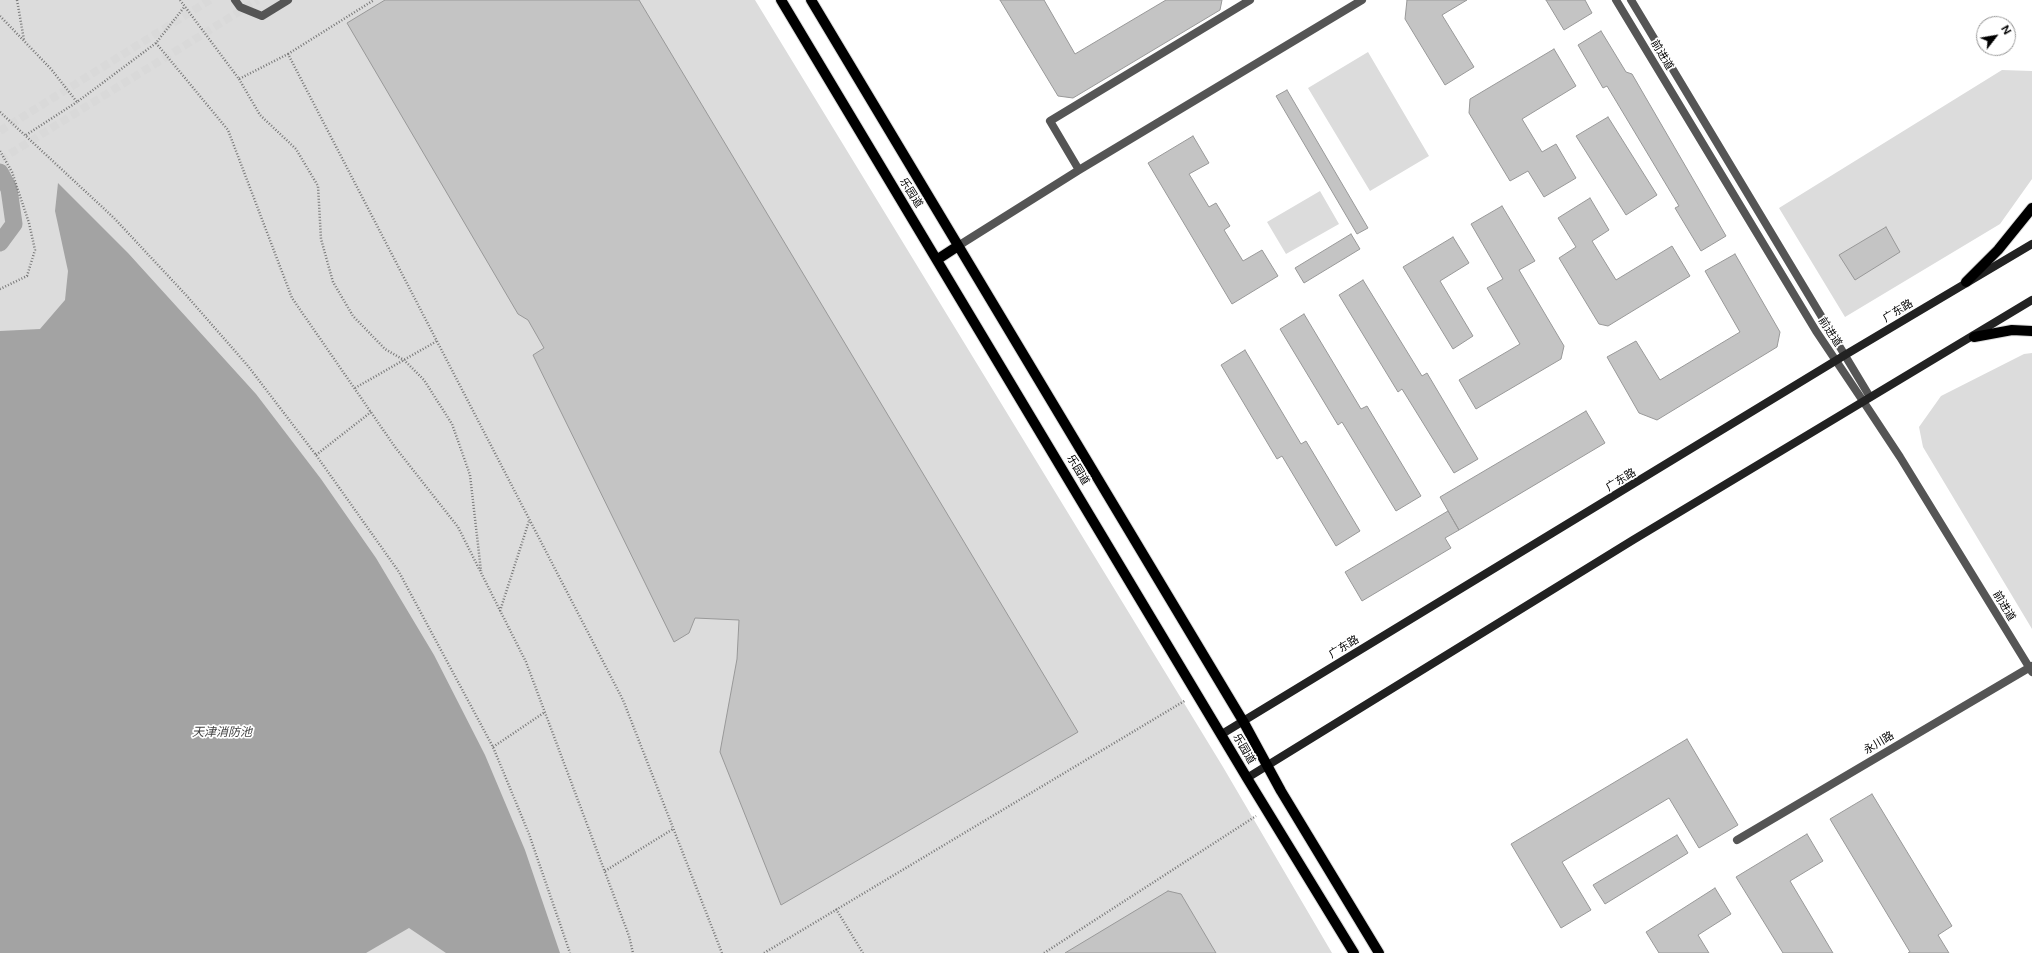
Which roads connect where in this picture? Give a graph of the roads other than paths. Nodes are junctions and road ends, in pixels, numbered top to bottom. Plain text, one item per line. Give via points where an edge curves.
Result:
1 (235, 0) edge
2 (288, 0) edge
3 (781, 0) edge
4 (811, 0) edge
5 (1250, 0) edge
6 (1362, 0) edge
7 (1616, 0) edge
8 (1631, 0) edge
9 (1079, 170) junction
10 (2032, 208) edge
11 (2032, 244) edge
12 (958, 246) junction
13 (938, 259) junction
14 (1966, 282) junction
15 (2032, 300) edge
16 (2032, 331) edge
17 (1974, 337) junction
18 (1845, 355) junction
19 (1836, 361) junction
20 (1870, 397) junction
21 (1862, 401) junction
22 (2031, 668) edge
23 (1243, 721) junction
24 (1222, 734) junction
25 (1268, 765) junction
26 (1247, 778) junction
27 (1737, 840) dead end
28 (1354, 953) edge
29 (1379, 953) edge

1 - 2 street via 240,6 262,16
3 - 13 main road, 乐园道
4 - 12 main road, 乐园道
5 - 9 street via 1050,121
6 - 9 street
7 - 19 street, 前进道
8 - 18 street, 前进道
9 - 12 street
10 - 14 main road via 1998,250
11 - 14 main road, 广东路
12 - 13 main road
12 - 23 main road, 乐园道
13 - 24 main road, 乐园道
14 - 18 main road, 广东路
15 - 17 main road
16 - 17 main road via 2012,330
17 - 20 main road
18 - 19 main road, 广东路
18 - 20 street, 前进道
19 - 21 street, 前进道
19 - 23 main road, 广东路
20 - 21 main road
21 - 22 street, 前进道 via 1900,457
21 - 25 main road
22 - 27 street, 永川路
23 - 24 main road, 广东路
23 - 25 main road, 乐园道
24 - 26 main road, 乐园道
25 - 26 main road
25 - 29 main road, 乐园道 via 1285,798
26 - 28 main road, 乐园道

